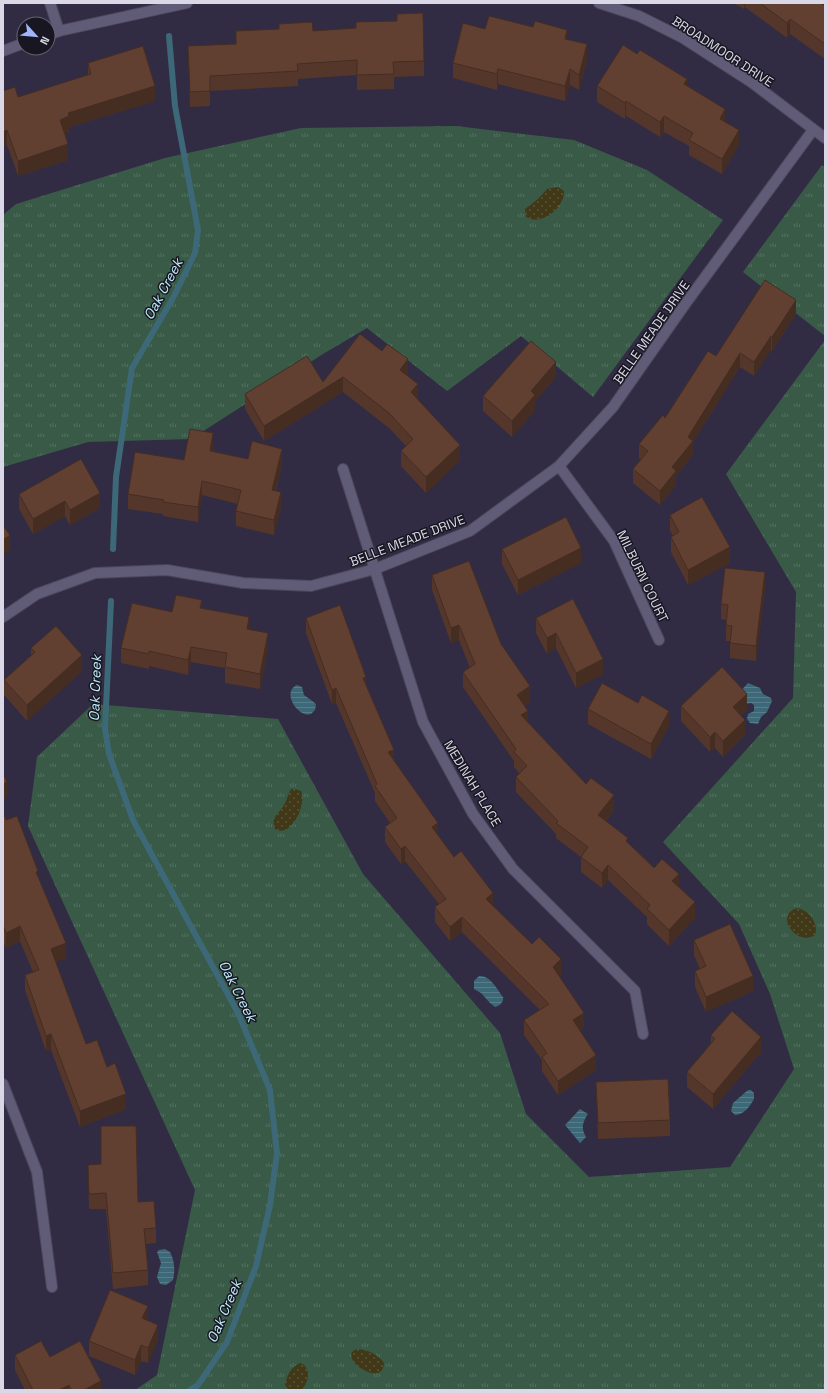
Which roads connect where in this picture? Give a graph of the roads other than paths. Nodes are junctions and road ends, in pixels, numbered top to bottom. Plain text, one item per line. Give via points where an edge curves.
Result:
1 (50, 3) edge
2 (187, 3) edge
3 (599, 3) edge
4 (59, 31) junction
5 (56, 32) edge
6 (16, 47) edge
7 (3, 51) edge
8 (813, 130) junction
9 (825, 138) edge
10 (559, 466) junction
11 (343, 469) dead end
12 (375, 569) junction
13 (3, 617) edge
14 (659, 640) dead end
15 (643, 1034) dead end
16 (3, 1084) edge
17 (52, 1287) dead end

1 - 4 street
2 - 4 street
3 - 8 street, BROADMOOR DRIVE via 639,16 683,38 751,82
4 - 5 street
6 - 7 street
8 - 9 street, BROADMOOR DRIVE
8 - 10 street, BELLE MEADE DRIVE via 613,407
10 - 12 street, BELLE MEADE DRIVE via 470,531
10 - 14 street, MILBURN COURT via 614,541
11 - 12 street, MEDINAH PLACE
12 - 13 street, BELLE MEADE DRIVE via 311,586 242,583 167,570 95,573 37,594
12 - 15 street, MEDINAH PLACE via 423,722 473,814 514,869 635,991
16 - 17 street via 37,1172

